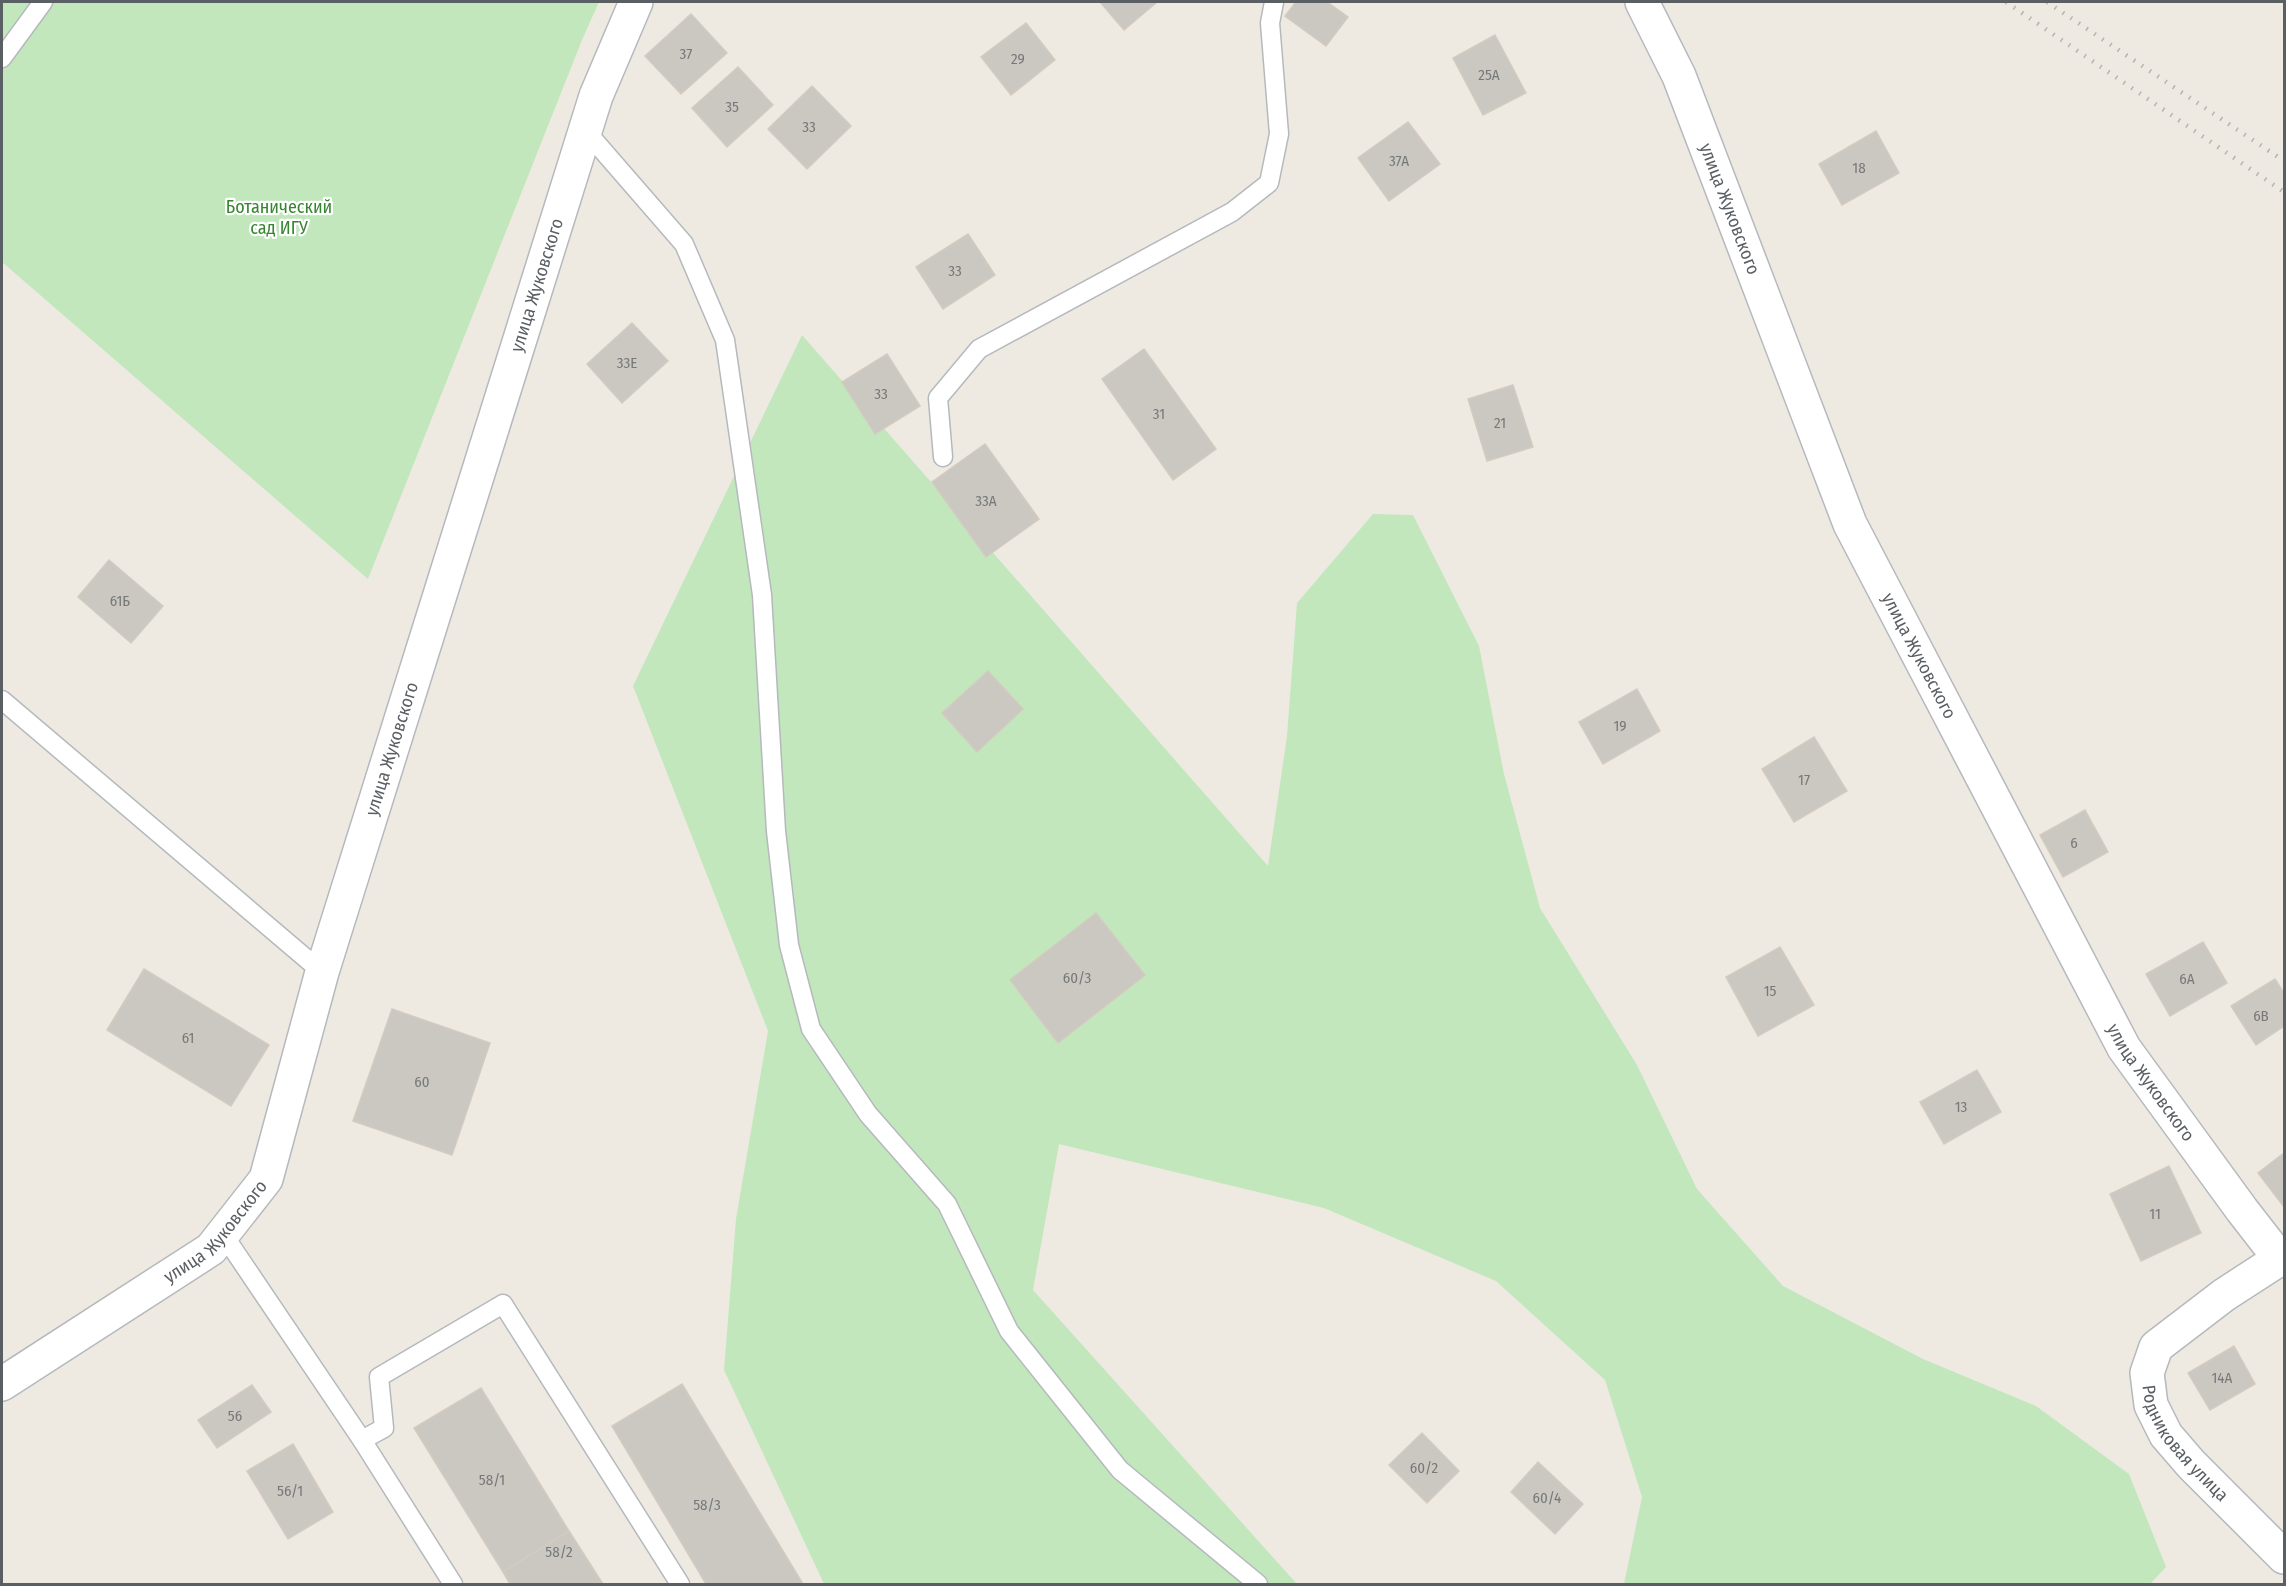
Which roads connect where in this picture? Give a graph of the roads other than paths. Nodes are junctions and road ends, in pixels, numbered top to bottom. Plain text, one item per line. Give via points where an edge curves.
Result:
1 (43, 2) edge
2 (636, 2) edge
3 (1274, 2) edge
4 (1642, 2) edge
5 (2, 58) edge
6 (585, 130) junction
7 (943, 457) dead end
8 (2, 700) edge
9 (322, 972) junction
10 (223, 1234) junction
11 (2282, 1258) edge
12 (2, 1384) edge
13 (362, 1440) junction
14 (2284, 1557) edge
15 (453, 1584) edge
16 (680, 1584) edge
17 (1258, 1584) edge

1 - 5 lane
2 - 6 street, улица Жуковского
3 - 7 lane via 1270,23 1280,134 1269,183 1232,212 979,349 938,398
4 - 11 street, улица Жуковского via 1679,76 1850,524 2124,1048 2242,1210
6 - 9 street, улица Жуковского
6 - 17 lane via 684,244 725,340 762,595 776,831 789,945 811,1029 868,1114 947,1204 1009,1331 1120,1470
8 - 9 lane
9 - 10 street, улица Жуковского via 266,1179
10 - 12 street, улица Жуковского via 212,1249
10 - 13 lane
11 - 14 street, Родниковая улица via 2224,1295 2156,1347 2147,1373 2151,1406 2166,1435
13 - 15 lane
13 - 16 lane via 384,1428 379,1377 503,1304

